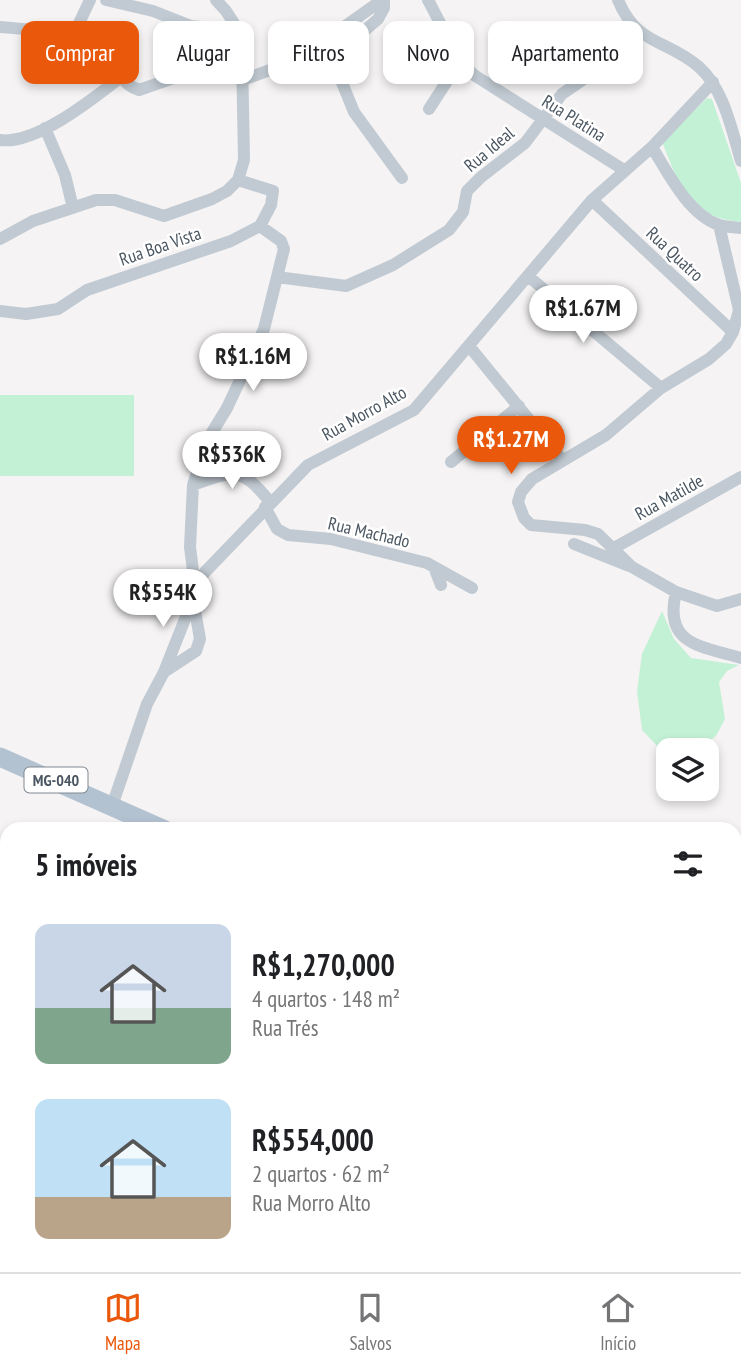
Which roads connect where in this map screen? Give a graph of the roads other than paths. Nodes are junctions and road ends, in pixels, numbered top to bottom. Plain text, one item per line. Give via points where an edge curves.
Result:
1 (90, 0) edge
2 (106, 0) edge
3 (216, 0) edge
4 (383, 0) edge
5 (428, 0) edge
6 (618, 0) edge
7 (80, 21) edge
8 (178, 21) edge
9 (232, 21) edge
10 (356, 21) edge
11 (439, 21) edge
12 (629, 21) edge
13 (0, 27) edge
14 (21, 29) edge
15 (643, 36) edge
16 (474, 75) edge
17 (713, 82) junction
18 (112, 84) edge
19 (126, 84) edge
20 (157, 84) edge
21 (243, 84) edge
22 (343, 84) edge
23 (445, 84) edge
24 (577, 84) edge
25 (429, 109) dead end
26 (544, 120) junction
27 (45, 128) junction
28 (0, 140) edge
29 (652, 146) junction
30 (741, 161) edge
31 (624, 170) junction
32 (402, 178) dead end
33 (238, 180) junction
34 (592, 201) junction
35 (73, 208) junction
36 (719, 225) junction
37 (261, 226) junction
38 (741, 228) edge
39 (0, 239) edge
40 (528, 276) junction
41 (277, 277) junction
42 (0, 311) edge
43 (733, 332) junction
44 (469, 346) junction
45 (661, 388) junction
46 (519, 406) junction
47 (562, 460) junction
48 (452, 462) dead end
49 (741, 477) edge
50 (193, 485) junction
51 (268, 505) junction
52 (574, 544) dead end
53 (614, 548) junction
54 (434, 567) junction
55 (632, 568) junction
56 (441, 585) dead end
57 (472, 589) dead end
58 (194, 592) junction
59 (676, 592) junction
60 (741, 599) edge
61 (741, 658) edge
62 (164, 672) junction
63 (0, 757) edge
64 (112, 806) junction
65 (147, 822) edge

1 - 7 street
2 - 8 street
3 - 9 street
4 - 10 street
5 - 11 street, Rua Platina
6 - 12 street
13 - 14 street
15 - 17 street via 691,61
16 - 26 street, Rua Platina
17 - 29 street, Rua Morro Alto
17 - 30 street
18 - 27 street via 78,111
19 - 20 street via 139,90
21 - 33 street via 244,160
22 - 32 street via 354,112
23 - 25 street
24 - 26 street, Rua Ideal via 562,94
26 - 31 street, Rua Platina
26 - 41 street, Rua Ideal via 525,143 467,191 463,212 449,230 408,257 346,286
27 - 28 street
27 - 35 street
29 - 31 street, Rua Morro Alto
29 - 36 street via 682,195
31 - 34 street, Rua Morro Alto
33 - 35 street via 212,199 164,215 114,200
33 - 37 street via 273,191
34 - 40 street, Rua Morro Alto
34 - 43 street, Rua Quatro
35 - 39 street via 33,221
36 - 38 street
36 - 43 street via 739,310
37 - 41 street via 284,249
37 - 42 street, Rua Boa Vista via 87,290 58,309 26,314
40 - 44 street, Rua Morro Alto
40 - 45 street
41 - 50 street via 264,329 208,439
43 - 45 street via 709,359
44 - 46 street
44 - 51 street, Rua Morro Alto via 414,410 308,464
45 - 47 street via 606,435
46 - 47 street
46 - 48 street
47 - 53 street via 526,484 518,502 524,518 531,525 598,534
49 - 53 street, Rua Matilde
50 - 51 street, Rua Machado via 225,474 246,476
50 - 58 street via 190,547
51 - 54 street, Rua Machado via 277,529 288,535 331,539
51 - 58 street, Rua Morro Alto via 205,572
52 - 55 street
53 - 55 street
54 - 56 street
54 - 57 street, Rua Machado
55 - 59 street
58 - 62 street
58 - 62 street via 200,639 196,651
59 - 60 street via 717,606
59 - 61 street via 673,620 680,634 691,643
62 - 64 street via 147,704
63 - 64 main road, MG-040
64 - 65 main road, MG-040

